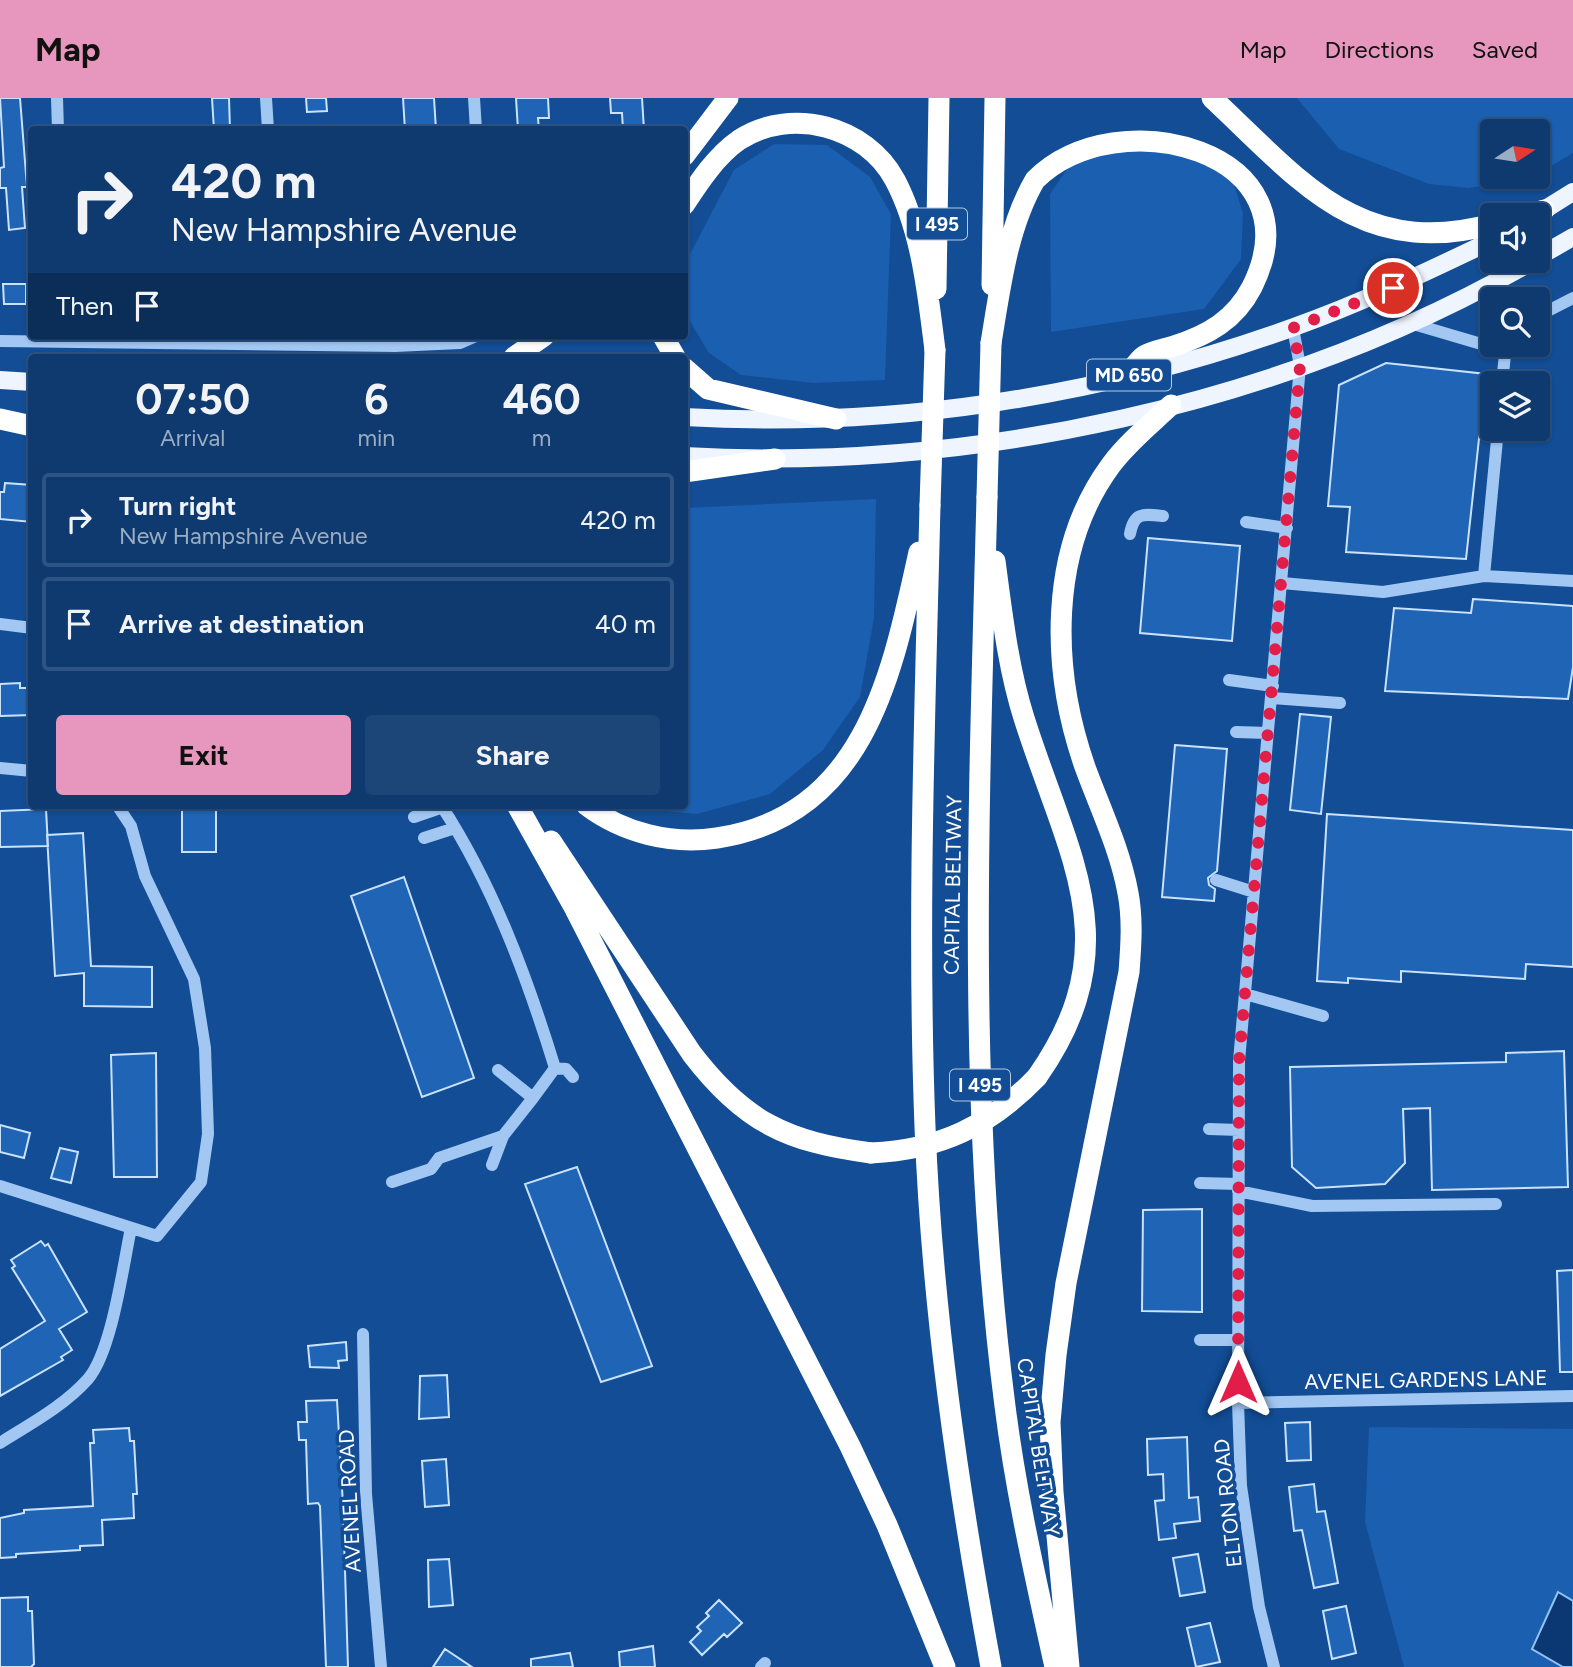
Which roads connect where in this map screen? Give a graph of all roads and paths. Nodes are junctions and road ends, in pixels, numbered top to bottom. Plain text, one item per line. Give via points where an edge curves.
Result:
1 (57, 98) edge
2 (266, 98) edge
3 (474, 98) edge
4 (728, 98) edge
5 (939, 98) edge
6 (995, 98) edge
7 (1212, 98) edge
8 (1101, 125) dead end
9 (58, 126) edge
10 (268, 126) edge
11 (476, 126) edge
12 (1198, 129) dead end
13 (688, 151) edge
14 (1573, 192) edge
15 (688, 200) edge
16 (1550, 205) edge
17 (1480, 226) edge
18 (1571, 240) edge
19 (1480, 246) edge
20 (1550, 251) edge
21 (1508, 273) edge
22 (1573, 298) edge
23 (1550, 310) edge
24 (1410, 323) junction
25 (1293, 328) junction
26 (35, 340) edge
27 (297, 340) edge
28 (466, 340) edge
29 (538, 340) edge
30 (0, 341) edge
31 (1480, 341) edge
32 (991, 343) junction
33 (935, 350) junction
34 (518, 354) edge
35 (1300, 366) junction
36 (688, 372) edge
37 (1127, 376) junction
38 (0, 380) edge
39 (28, 382) edge
40 (1171, 405) junction
41 (688, 417) edge
42 (0, 418) edge
43 (28, 419) edge
44 (836, 419) junction
45 (28, 425) edge
46 (1497, 441) edge
47 (688, 456) edge
48 (775, 458) junction
49 (688, 471) edge
50 (987, 497) junction
51 (930, 506) junction
52 (1163, 516) dead end
53 (1246, 522) dead end
54 (1287, 528) junction
55 (1129, 534) dead end
56 (1483, 576) junction
57 (1573, 581) edge
58 (1282, 583) junction
59 (0, 624) edge
60 (28, 628) edge
61 (1229, 680) dead end
62 (1272, 692) junction
63 (1340, 703) dead end
64 (1236, 732) dead end
65 (1268, 733) junction
66 (0, 768) edge
67 (28, 771) edge
68 (120, 809) edge
69 (434, 809) edge
70 (444, 809) edge
71 (519, 809) edge
72 (528, 809) edge
73 (592, 809) edge
74 (414, 817) dead end
75 (455, 828) junction
76 (424, 838) dead end
77 (1216, 880) dead end
78 (1254, 892) junction
79 (1245, 994) junction
80 (1323, 1016) dead end
81 (555, 1068) junction
82 (498, 1070) dead end
83 (573, 1077) dead end
84 (533, 1098) junction
85 (1209, 1129) dead end
86 (1239, 1130) junction
87 (503, 1136) junction
88 (492, 1165) dead end
89 (392, 1182) dead end
90 (1200, 1183) dead end
91 (0, 1186) edge
92 (1238, 1187) junction
93 (1496, 1204) dead end
94 (131, 1228) junction
95 (363, 1334) dead end
96 (1200, 1340) dead end
97 (1238, 1340) junction
98 (1573, 1396) edge
99 (1238, 1403) junction
100 (0, 1443) edge
101 (381, 1667) edge
102 (945, 1667) edge
103 (991, 1667) edge
104 (1055, 1667) edge
105 (1069, 1667) edge
106 (1274, 1667) edge

1 - 9 street
2 - 10 street
3 - 11 street
4 - 13 highway
5 - 33 highway, CAPITAL BELTWAY / I 495
6 - 32 highway, CAPITAL BELTWAY / I 495
7 - 17 highway via 1329,204 1354,218 1417,233
8 - 32 highway via 1069,141 1035,181 1009,249
12 - 37 highway via 1228,148 1248,173 1260,203 1263,261 1240,307 1224,321 1207,335 1144,356
14 - 16 main road
15 - 33 highway via 727,150 758,131 777,125 821,125 863,144 895,179 904,201 924,276
18 - 20 main road
19 - 25 main road, MD 650
21 - 24 main road, MD 650
22 - 23 street
24 - 31 street
24 - 35 main road, MD 650
25 - 35 street, ELTON ROAD
25 - 37 main road, MD 650
26 - 30 street
27 - 28 street via 395,346
29 - 34 highway
32 - 50 highway, CAPITAL BELTWAY / I 495, bridge
33 - 51 highway, CAPITAL BELTWAY / I 495, bridge
35 - 40 main road, MD 650
35 - 54 street, ELTON ROAD
36 - 44 highway via 708,389
37 - 44 main road, MD 650 via 962,407
38 - 39 main road
40 - 48 main road, MD 650 via 963,446
40 - 105 highway via 1110,467 1076,529 1065,568 1062,614 1068,693 1085,765 1129,894 1132,933 1129,972 1066,1283 1050,1422
41 - 44 main road, MD 650
42 - 43 main road
42 - 45 highway
46 - 56 street
47 - 48 main road, MD 650
48 - 49 highway
50 - 72 highway, bridge via 1014,680 1074,863 1087,939 1075,1010 1059,1045 1014,1100 964,1133 931,1145 871,1153 805,1142 742,1109 716,1086 692,1054
50 - 104 highway, CAPITAL BELTWAY / I 495 via 976,965 981,1119 990,1270 1005,1406 1027,1540
51 - 73 highway via 895,659 881,698 847,761 824,786 797,810 766,826 700,841 639,833
51 - 103 highway, CAPITAL BELTWAY / I 495 via 921,965 925,1129 948,1411
52 - 55 street via 1139,516 1132,521
53 - 54 street
54 - 58 street, ELTON ROAD
56 - 57 street
56 - 58 street via 1383,592
58 - 62 street, ELTON ROAD
59 - 60 street
61 - 62 street
62 - 63 street
62 - 65 street, ELTON ROAD
64 - 65 street
65 - 78 street, ELTON ROAD
66 - 67 street
68 - 94 street via 131,826 145,876 194,979 205,1048 208,1134 201,1182 157,1236
69 - 74 street
70 - 75 street
71 - 102 highway via 850,1446
75 - 76 street
75 - 81 street via 478,867 534,999
77 - 78 street
78 - 79 street, ELTON ROAD
79 - 80 street
79 - 86 street, ELTON ROAD
81 - 83 street via 566,1069
81 - 84 street
82 - 84 street
84 - 87 street
85 - 86 street
86 - 92 street, ELTON ROAD
87 - 88 street
87 - 89 street via 439,1158 431,1169
90 - 92 street
91 - 94 street
92 - 93 street via 1312,1206
92 - 97 street, ELTON ROAD
94 - 100 street via 103,1346 90,1377 47,1413
95 - 101 street, AVENEL ROAD via 366,1494
96 - 97 street
97 - 99 street, ELTON ROAD
98 - 99 street, AVENEL GARDENS LANE
99 - 106 street, ELTON ROAD via 1241,1486 1259,1607

